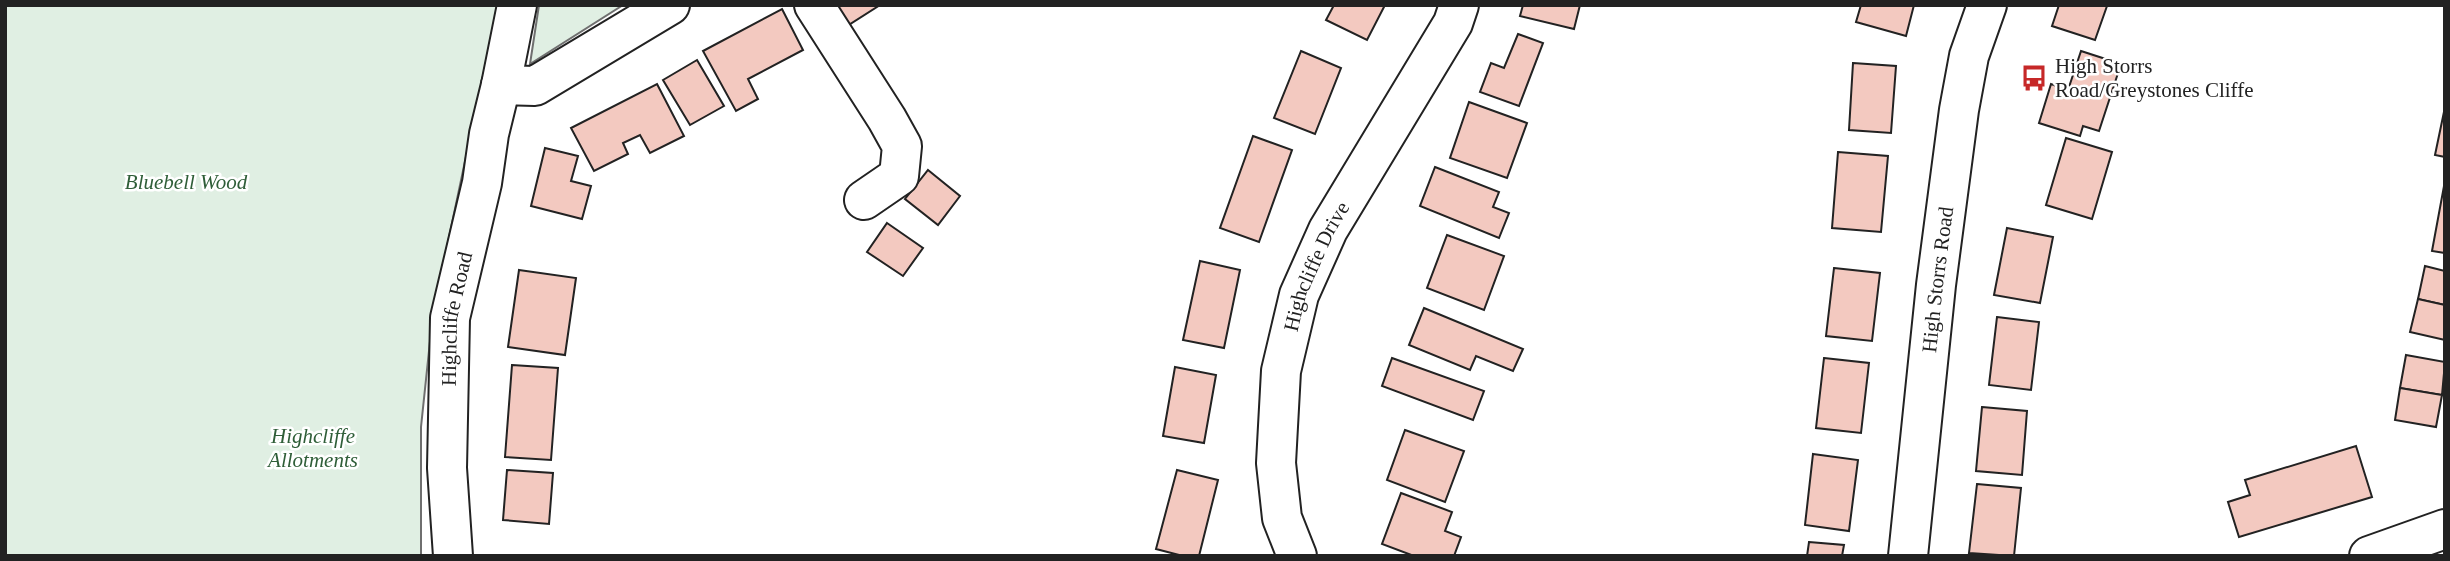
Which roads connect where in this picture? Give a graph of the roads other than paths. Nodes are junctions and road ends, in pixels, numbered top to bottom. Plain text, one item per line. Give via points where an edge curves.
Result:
1 (517, 5) edge
2 (670, 5) edge
3 (814, 5) edge
4 (1459, 5) edge
5 (1986, 5) edge
6 (502, 85) junction
7 (864, 200) dead end
8 (2445, 529) edge
9 (453, 556) edge
10 (1297, 556) edge
11 (1908, 556) edge
12 (2369, 556) edge

1 - 6 street, Highcliffe Road
2 - 6 street via 535,86
3 - 7 street via 902,146 899,176
4 - 10 street, Highcliffe Drive via 1453,23 1328,230 1299,295 1281,371 1276,463 1282,518
5 - 11 street, High Storrs Road via 1969,56 1959,110
6 - 9 street, Highcliffe Road via 450,318 447,468
8 - 12 street

